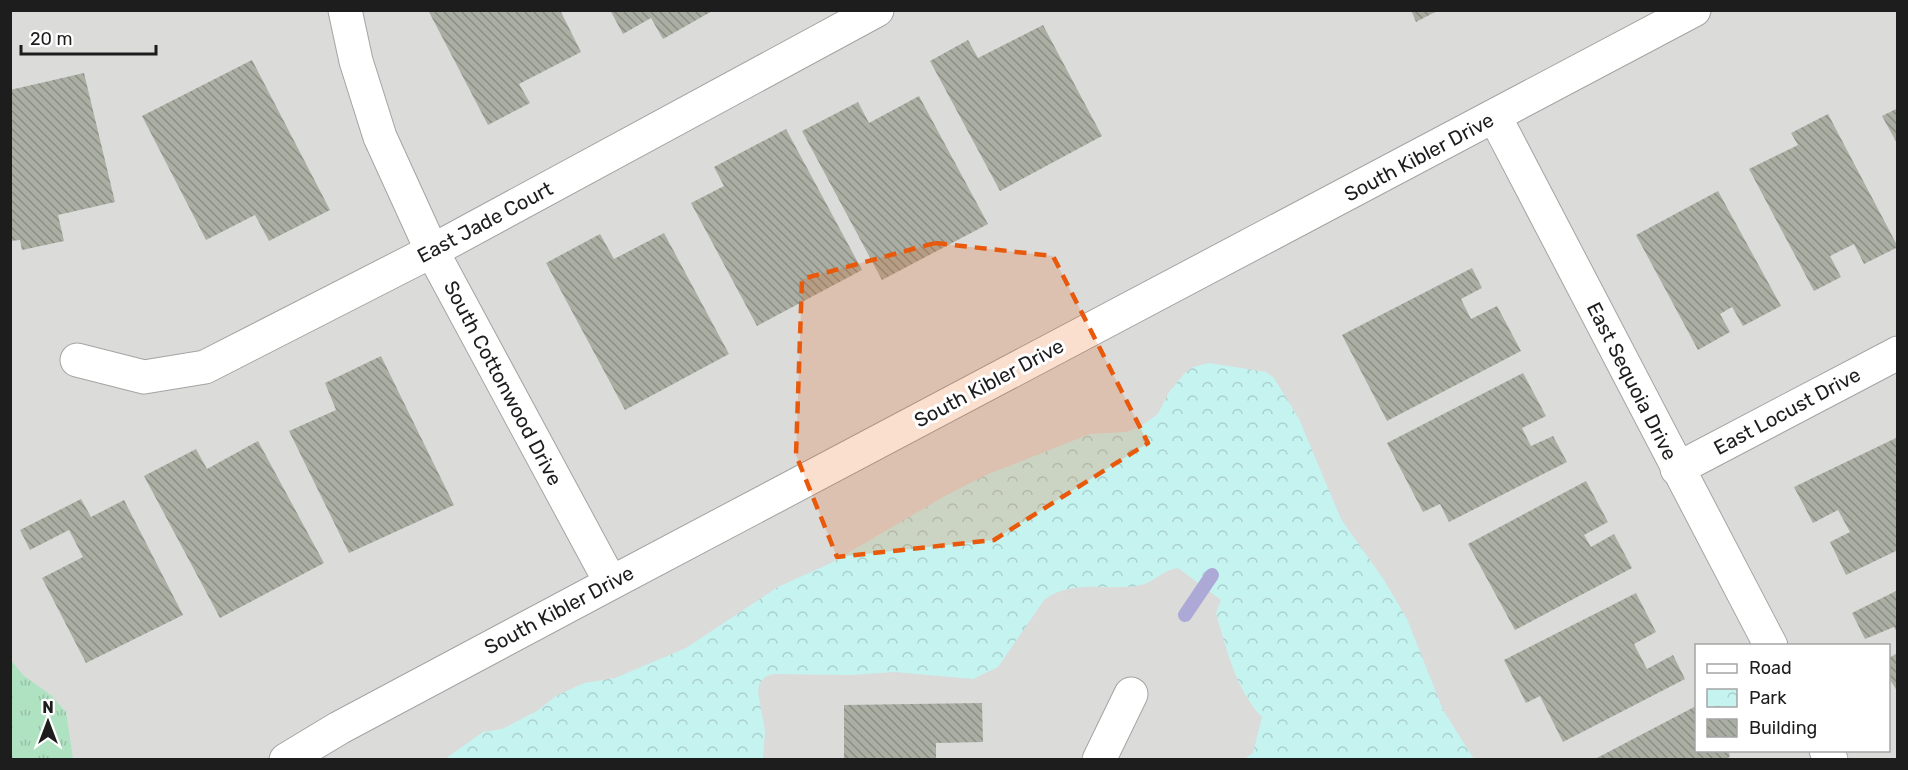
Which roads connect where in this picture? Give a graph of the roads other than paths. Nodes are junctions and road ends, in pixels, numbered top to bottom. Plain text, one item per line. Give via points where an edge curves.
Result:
1 (345, 10) edge
2 (877, 10) edge
3 (1694, 10) edge
4 (1495, 117) junction
5 (432, 251) junction
6 (1898, 353) edge
7 (77, 360) dead end
8 (1677, 469) junction
9 (611, 583) junction
10 (1770, 644) edge
11 (1131, 694) dead end
12 (286, 759) edge
13 (1099, 759) edge

1 - 5 street, South Cottonwood Drive via 380,137
2 - 5 street, East Jade Court
3 - 4 street, South Kibler Drive
4 - 8 street, East Sequoia Drive
4 - 9 street, South Kibler Drive
5 - 7 street, East Jade Court via 205,367 144,377
5 - 9 street, South Cottonwood Drive
6 - 8 street, East Locust Drive
8 - 10 street, East Sequoia Drive
9 - 12 street, South Kibler Drive
11 - 13 street

